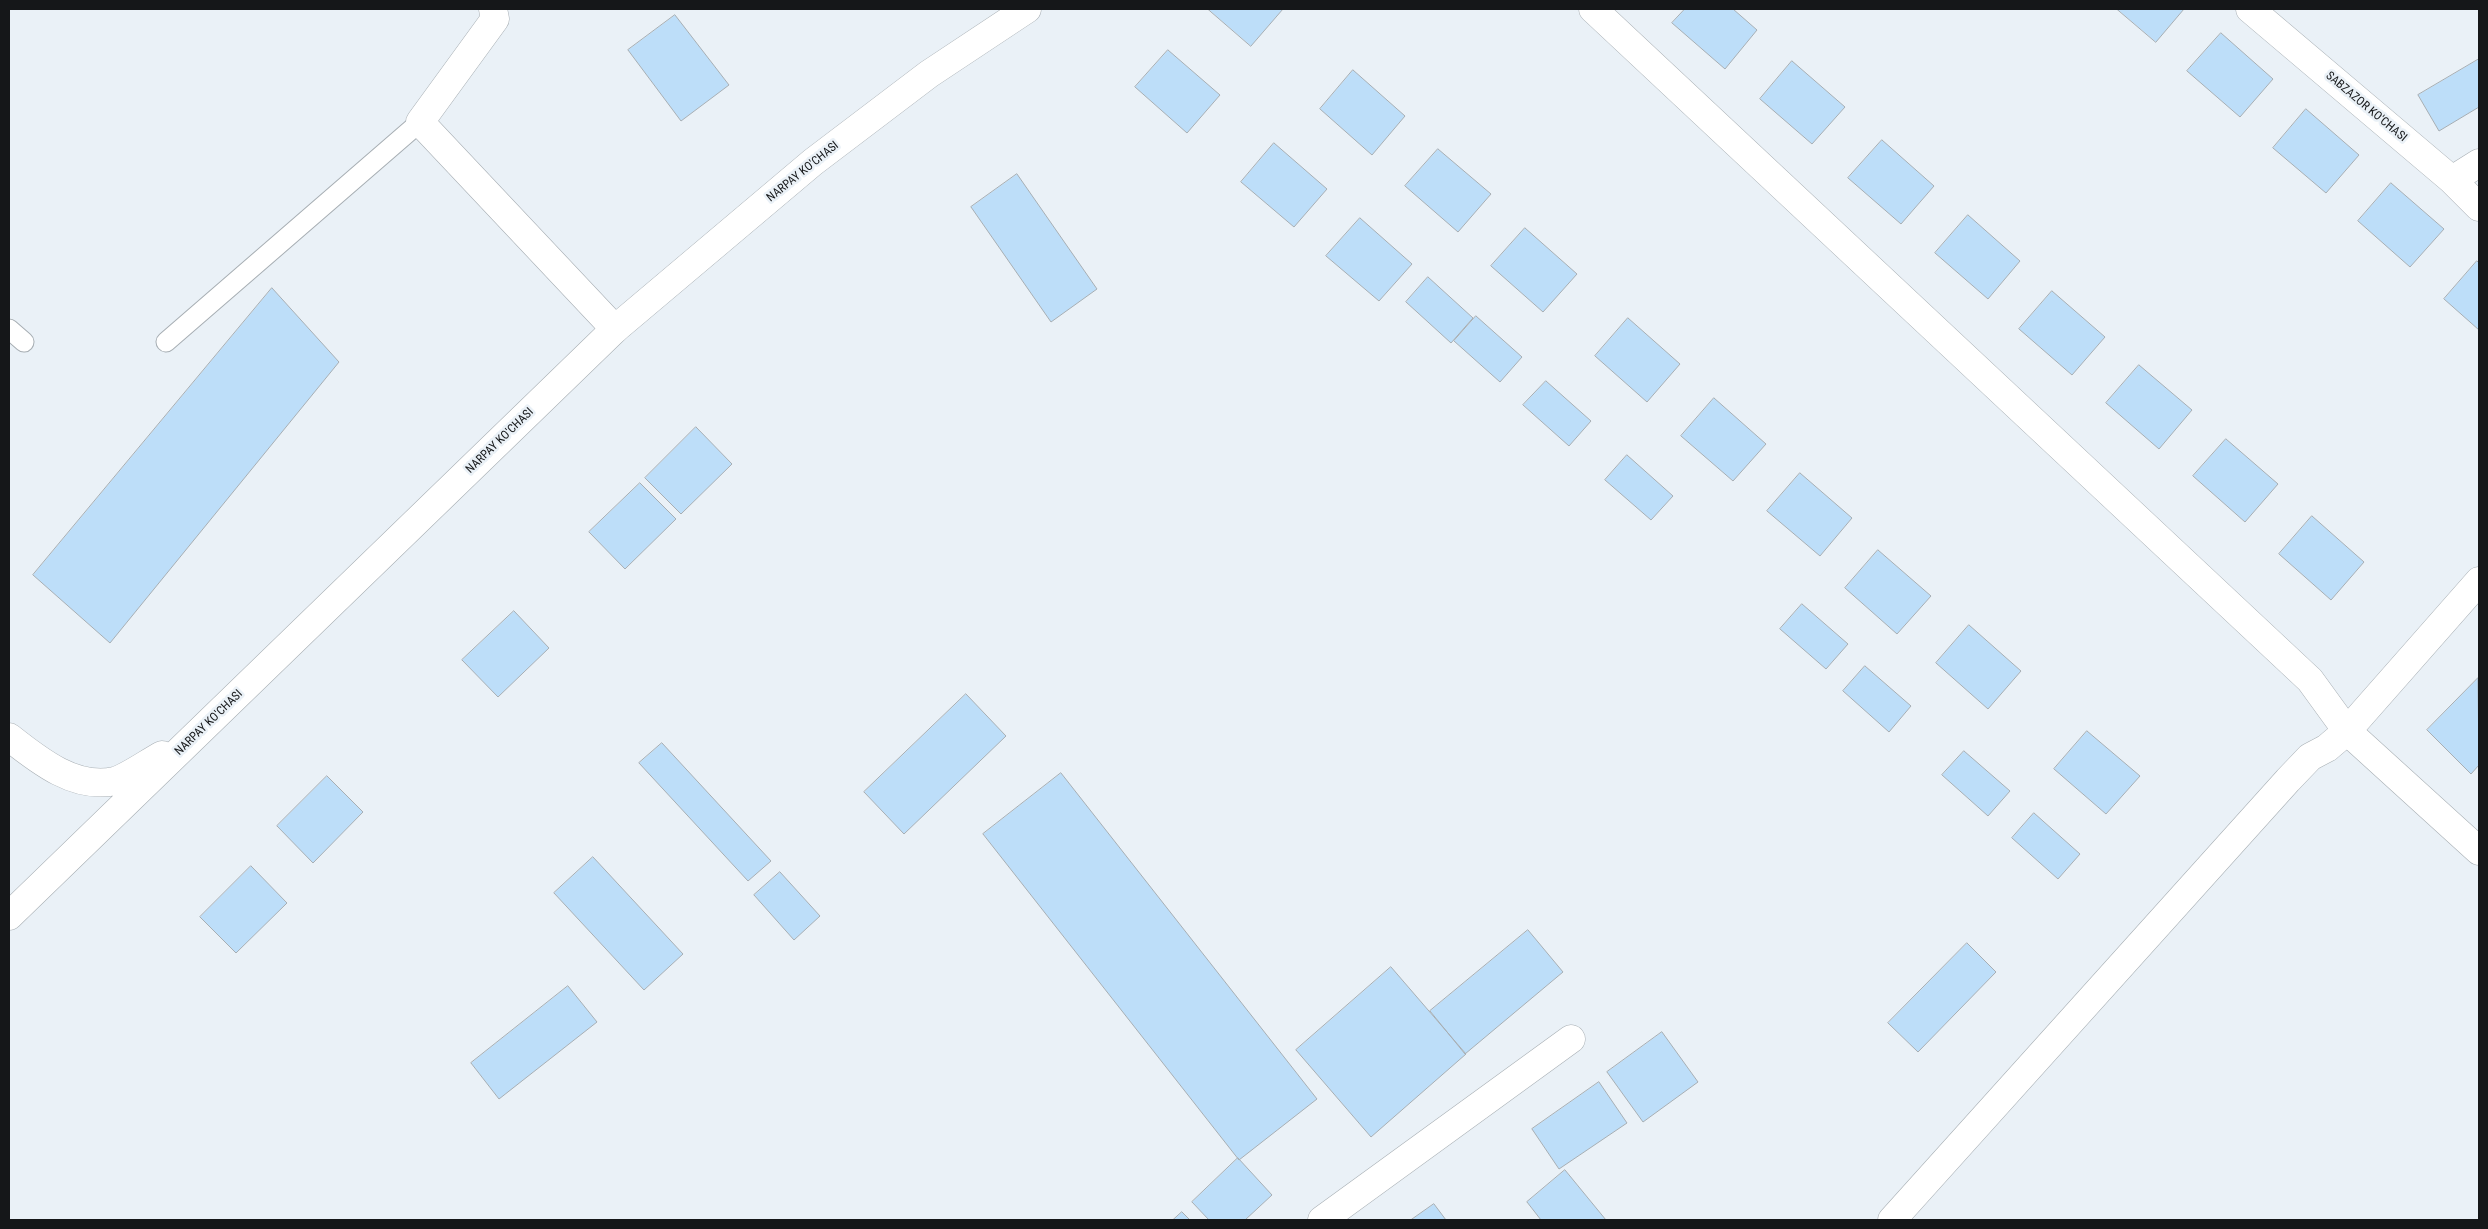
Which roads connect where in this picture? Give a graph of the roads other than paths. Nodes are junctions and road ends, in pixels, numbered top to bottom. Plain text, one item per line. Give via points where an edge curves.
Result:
1 (493, 9) edge
2 (1027, 9) edge
3 (1593, 9) edge
4 (2250, 9) edge
5 (420, 122) junction
6 (2479, 162) edge
7 (2452, 180) junction
8 (2479, 207) edge
9 (9, 329) edge
10 (614, 330) junction
11 (24, 342) dead end
12 (166, 342) dead end
13 (2479, 582) edge
14 (2347, 732) junction
15 (196, 736) junction
16 (9, 737) edge
17 (2479, 852) edge
18 (9, 916) edge
19 (1571, 1039) dead end
20 (1322, 1220) edge
21 (1892, 1220) edge

1 - 5 street via 495,19
2 - 10 street, NARPAY KO'CHASI via 929,74 813,162
3 - 14 street via 2310,680
4 - 7 street, SABZAZOR KO'CHASI
5 - 10 street
5 - 12 lane
6 - 7 street
7 - 8 street, SABZAZOR KO'CHASI
9 - 11 lane
10 - 15 street, NARPAY KO'CHASI
13 - 14 street
14 - 17 street
14 - 21 street via 2310,757 2288,780
15 - 16 street via 115,780 83,782 39,761
15 - 18 street, NARPAY KO'CHASI
19 - 20 street

